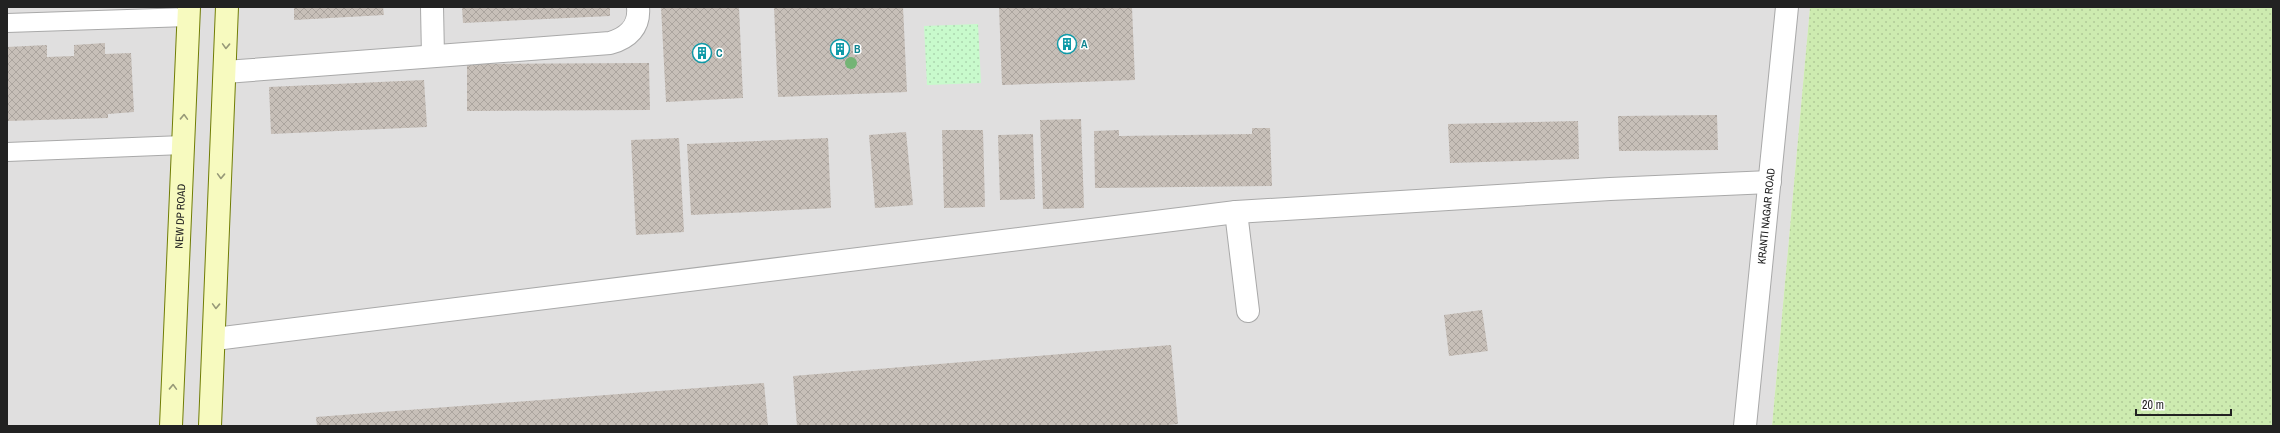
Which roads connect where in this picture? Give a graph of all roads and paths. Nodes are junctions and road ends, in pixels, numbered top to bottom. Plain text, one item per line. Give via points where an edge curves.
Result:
1 (227, 7) edge
2 (432, 7) edge
3 (638, 7) edge
4 (1787, 7) edge
5 (188, 12) edge
6 (7, 23) edge
7 (433, 56) junction
8 (225, 72) junction
9 (183, 145) junction
10 (7, 152) edge
11 (1770, 182) junction
12 (1236, 212) junction
13 (1248, 311) dead end
14 (215, 338) junction
15 (171, 426) edge
16 (210, 426) edge
17 (1746, 426) edge

1 -> 8 main road
2 - 7 street
3 - 7 street via 635,27 624,38 610,43
4 - 11 street, KRANTI NAGAR ROAD
5 - 6 lane
9 -> 5 main road, NEW DP ROAD
7 - 8 street
8 -> 14 main road
9 - 10 lane
15 -> 9 main road, NEW DP ROAD
11 - 12 street
11 - 17 street, KRANTI NAGAR ROAD
12 - 13 street
12 - 14 street
14 - 16 main road

